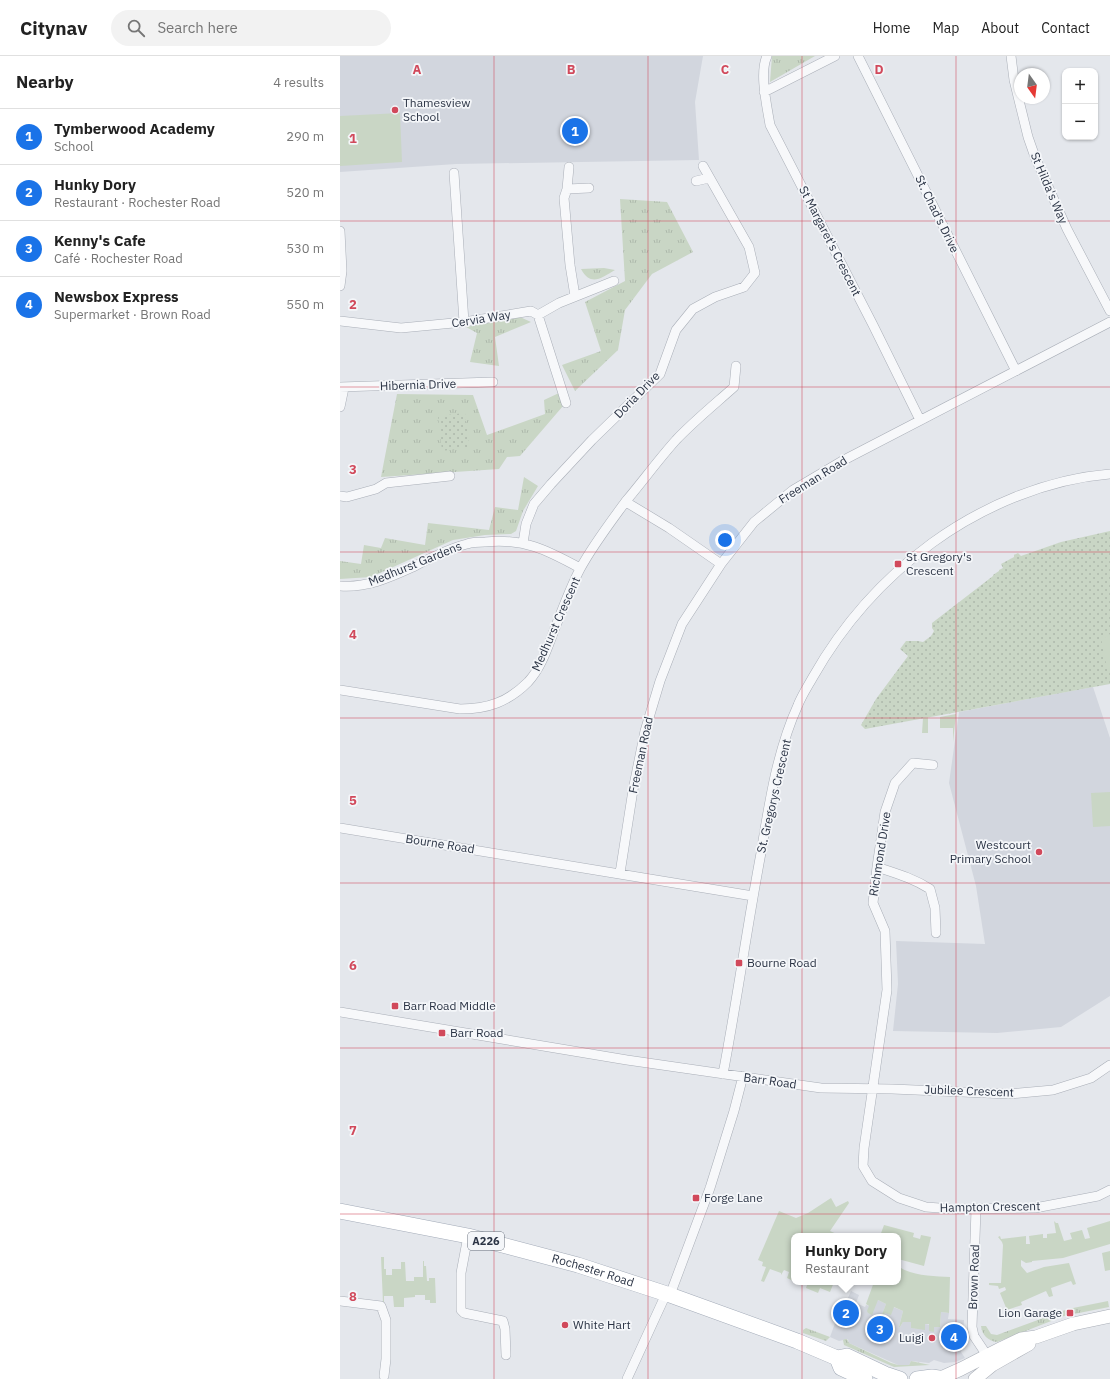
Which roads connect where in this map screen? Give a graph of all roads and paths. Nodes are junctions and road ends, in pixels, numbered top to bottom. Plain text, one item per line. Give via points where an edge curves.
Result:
1 (767, 56) edge
2 (835, 56) edge
3 (858, 56) edge
4 (1011, 56) edge
5 (764, 92) junction
6 (704, 166) dead end
7 (569, 167) dead end
8 (454, 173) dead end
9 (709, 178) junction
10 (696, 181) dead end
11 (589, 188) dead end
12 (567, 189) junction
13 (340, 231) edge
14 (341, 253) edge
15 (614, 281) dead end
16 (340, 286) edge
17 (576, 296) junction
18 (1110, 311) edge
19 (538, 315) junction
20 (340, 321) edge
21 (464, 322) junction
22 (1110, 322) edge
23 (736, 366) dead end
24 (1016, 371) junction
25 (493, 382) dead end
26 (342, 388) edge
27 (566, 403) dead end
28 (340, 407) edge
29 (920, 420) junction
30 (1110, 474) edge
31 (450, 476) dead end
32 (340, 496) edge
33 (626, 502) junction
34 (523, 543) junction
35 (721, 564) junction
36 (580, 568) junction
37 (340, 586) edge
38 (340, 690) edge
39 (933, 765) dead end
40 (340, 828) edge
41 (877, 868) junction
42 (620, 873) junction
43 (753, 896) junction
44 (936, 933) dead end
45 (340, 1012) edge
46 (1110, 1066) edge
47 (723, 1074) junction
48 (743, 1076) junction
49 (821, 1088) joint
50 (873, 1089) junction
51 (1110, 1190) edge
52 (976, 1209) junction
53 (340, 1211) edge
54 (468, 1236) junction
55 (668, 1295) junction
56 (340, 1301) edge
57 (1110, 1316) edge
58 (506, 1355) dead end
59 (837, 1358) junction
60 (990, 1360) junction
61 (384, 1376) dead end
62 (943, 1378) edge
63 (627, 1379) edge
64 (866, 1379) edge
65 (900, 1379) edge
66 (917, 1379) edge
67 (975, 1379) edge

1 - 5 street, St Margaret's Crescent via 764,61
2 - 5 street
3 - 24 street, St. Chad's Drive
4 - 18 street, St Hilda's Way via 1014,80 1035,157 1067,229
5 - 29 street, St Margaret's Crescent via 770,125
6 - 9 street, Doria Drive
7 - 12 street
8 - 21 street
9 - 10 street
9 - 34 street, Doria Drive via 749,247 755,273 744,288 716,297 693,309 676,330 660,374 592,440 534,504 526,524
11 - 12 street
12 - 17 street via 564,198 570,265
13 - 14 street
14 - 16 street
15 - 17 street
17 - 19 street
19 - 21 street, Cervia Way via 531,311
19 - 27 street
20 - 21 street, Cervia Way via 400,328
22 - 24 street, Freeman Road
23 - 33 street, Medhurst Crescent via 734,386 677,439
24 - 29 street, Freeman Road
25 - 26 street, Hibernia Drive
26 - 28 street, Hibernia Drive
29 - 35 street, Freeman Road via 793,490 754,522
30 - 43 street, St. Gregorys Crescent via 1048,486 976,516 916,554 859,610 825,657 798,705 775,778
31 - 32 street via 386,483 376,489 347,497
33 - 35 street
33 - 36 street, Medhurst Crescent via 613,517
34 - 36 street, Medhurst Gardens via 550,552
34 - 37 street, Medhurst Gardens via 468,543 375,583 354,587
35 - 42 street, Freeman Road via 682,624 660,681 645,731
36 - 38 street, Medhurst Crescent via 539,668 516,694 477,709 460,709
39 - 41 street, Richmond Drive via 913,763 895,783 885,812
40 - 42 street, Bourne Road
41 - 44 street via 920,882 930,889 935,908
41 - 50 street, Richmond Drive via 873,903 885,932 887,990
42 - 43 street, Bourne Road
43 - 47 street, St. Gregorys Crescent
45 - 47 street, Barr Road
46 - 50 street, Jubilee Crescent via 1092,1078 1053,1090 1009,1094
47 - 48 street, Barr Road
48 - 49 street, Barr Road
48 - 55 street via 710,1188
49 - 50 street, Jubilee Crescent
50 - 52 street, Hampton Crescent via 863,1166 872,1181 899,1198 926,1207
51 - 52 street, Hampton Crescent via 1098,1196 1035,1208
52 - 60 street, Brown Road via 972,1327 974,1336
53 - 54 main road, Rochester Road / A226
54 - 55 main road, Rochester Road / A226 via 578,1265
54 - 58 street via 461,1273 461,1310 464,1313 503,1321
55 - 59 main road, Rochester Road / A226
55 - 63 street
56 - 61 street via 381,1306 386,1320
57 - 60 main road via 1022,1339
59 - 64 main road, Rochester Road / A226 via 841,1368
59 - 65 main road, Rochester Road / A226 via 847,1356
60 - 62 main road
60 - 67 main road
62 - 66 main road

